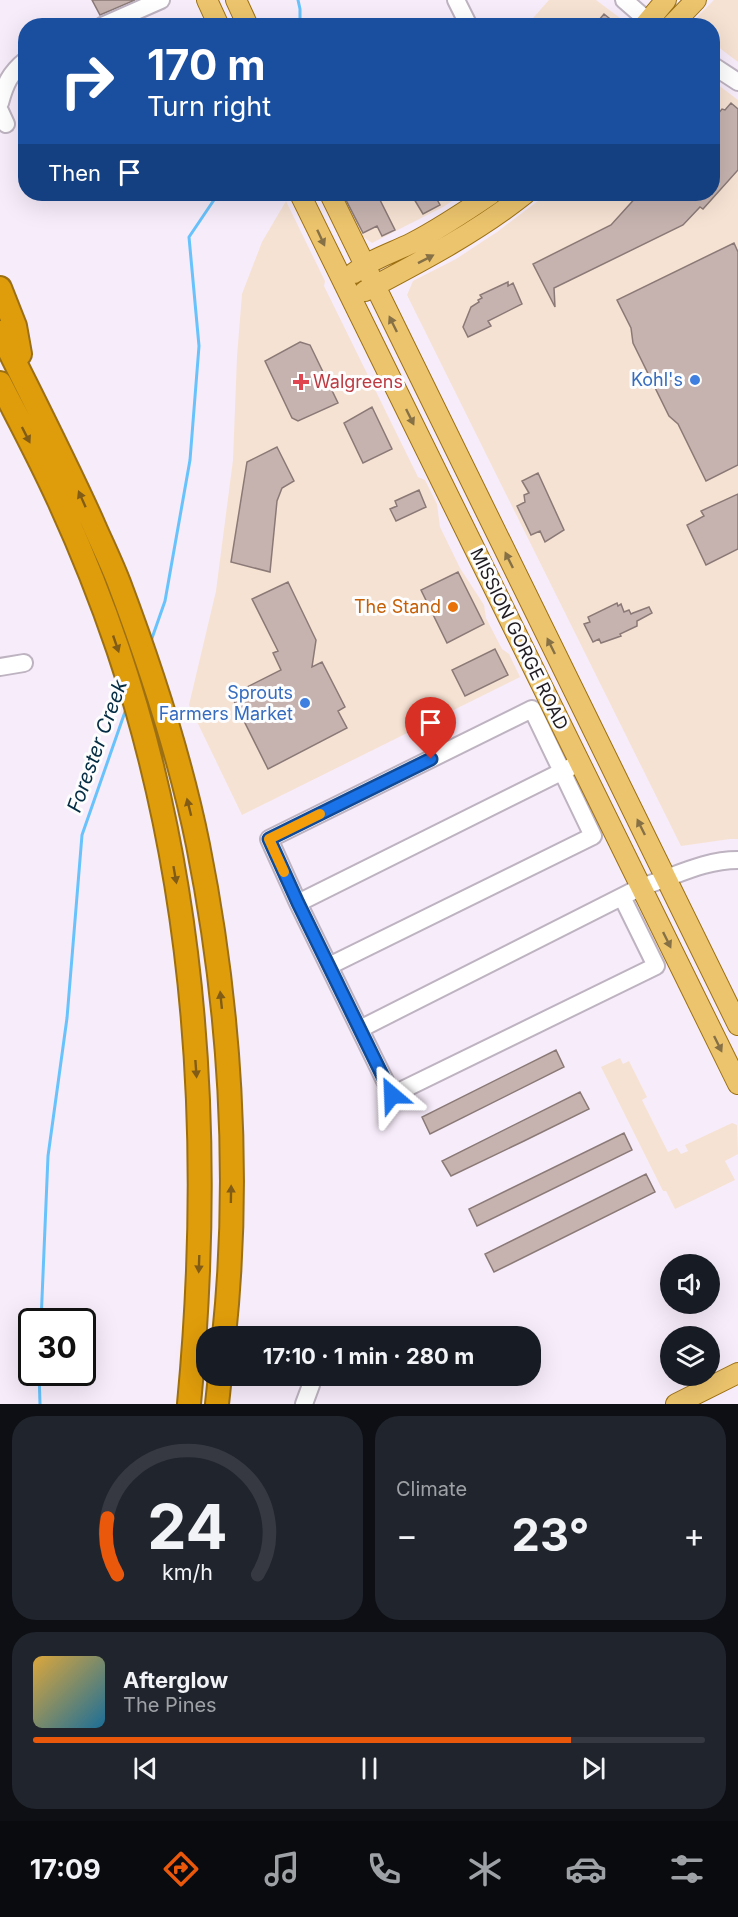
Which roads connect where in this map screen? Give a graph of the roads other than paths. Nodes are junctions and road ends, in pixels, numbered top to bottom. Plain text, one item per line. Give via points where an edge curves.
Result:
1 (161, 0) edge
2 (207, 0) edge
3 (236, 0) edge
4 (456, 0) edge
5 (624, 0) edge
6 (666, 0) edge
7 (696, 0) edge
8 (120, 18) edge
9 (215, 18) edge
10 (244, 18) edge
11 (465, 18) edge
12 (643, 18) edge
13 (653, 18) edge
14 (679, 18) edge
15 (18, 67) edge
16 (720, 70) edge
17 (738, 82) edge
18 (0, 103) edge
19 (303, 201) edge
20 (333, 201) edge
21 (480, 201) edge
22 (516, 201) edge
23 (364, 265) junction
24 (374, 286) junction
25 (0, 288) edge
26 (347, 290) junction
27 (0, 332) edge
28 (25, 382) junction
29 (0, 383) edge
30 (0, 389) edge
31 (13, 409) junction
32 (24, 663) dead end
33 (0, 667) edge
34 (580, 763) junction
35 (561, 772) junction
36 (738, 860) edge
37 (666, 879) junction
38 (641, 887) junction
39 (622, 897) junction
40 (298, 903) junction
41 (329, 966) junction
42 (738, 1025) edge
43 (360, 1029) junction
44 (738, 1084) edge
45 (225, 1326) edge
46 (738, 1373) edge
47 (220, 1386) edge
48 (221, 1386) edge
49 (311, 1386) edge
50 (189, 1404) edge
51 (218, 1404) edge
52 (222, 1404) edge
53 (304, 1404) edge
54 (676, 1404) edge

1 - 8 street
2 - 9 main road
3 - 10 main road
4 - 11 street
5 - 12 street
6 - 13 main road
7 - 14 main road
15 - 18 street via 4,85
16 - 17 street
19 -> 26 main road, MISSION GORGE ROAD
20 - 23 main road, MISSION GORGE ROAD
21 - 23 main road via 413,242
24 -> 22 main road via 439,252
23 - 24 main road, MISSION GORGE ROAD
23 - 26 main road
24 - 26 main road
37 -> 24 main road, MISSION GORGE ROAD
25 - 28 highway via 15,326
26 -> 34 main road, MISSION GORGE ROAD
27 - 28 highway
45 -> 28 highway via 232,1179 226,1045 202,868 180,769 127,605
29 - 31 highway
30 - 31 highway
31 -> 50 highway via 60,502 96,589 142,729 165,818 191,991 201,1146 198,1292
32 - 33 street
34 - 35 street
34 - 38 main road, MISSION GORGE ROAD
35 - 40 street
35 - 40 street via 532,710 269,839
35 - 41 street via 593,836
36 - 37 street via 699,865
37 - 38 street
37 - 42 main road, MISSION GORGE ROAD
38 - 39 street
38 -> 44 main road, MISSION GORGE ROAD
39 - 43 street
39 - 43 street via 656,966 392,1095
40 - 41 street
41 - 43 street
46 - 54 main road
47 - 51 highway
48 - 52 highway
49 - 53 street

